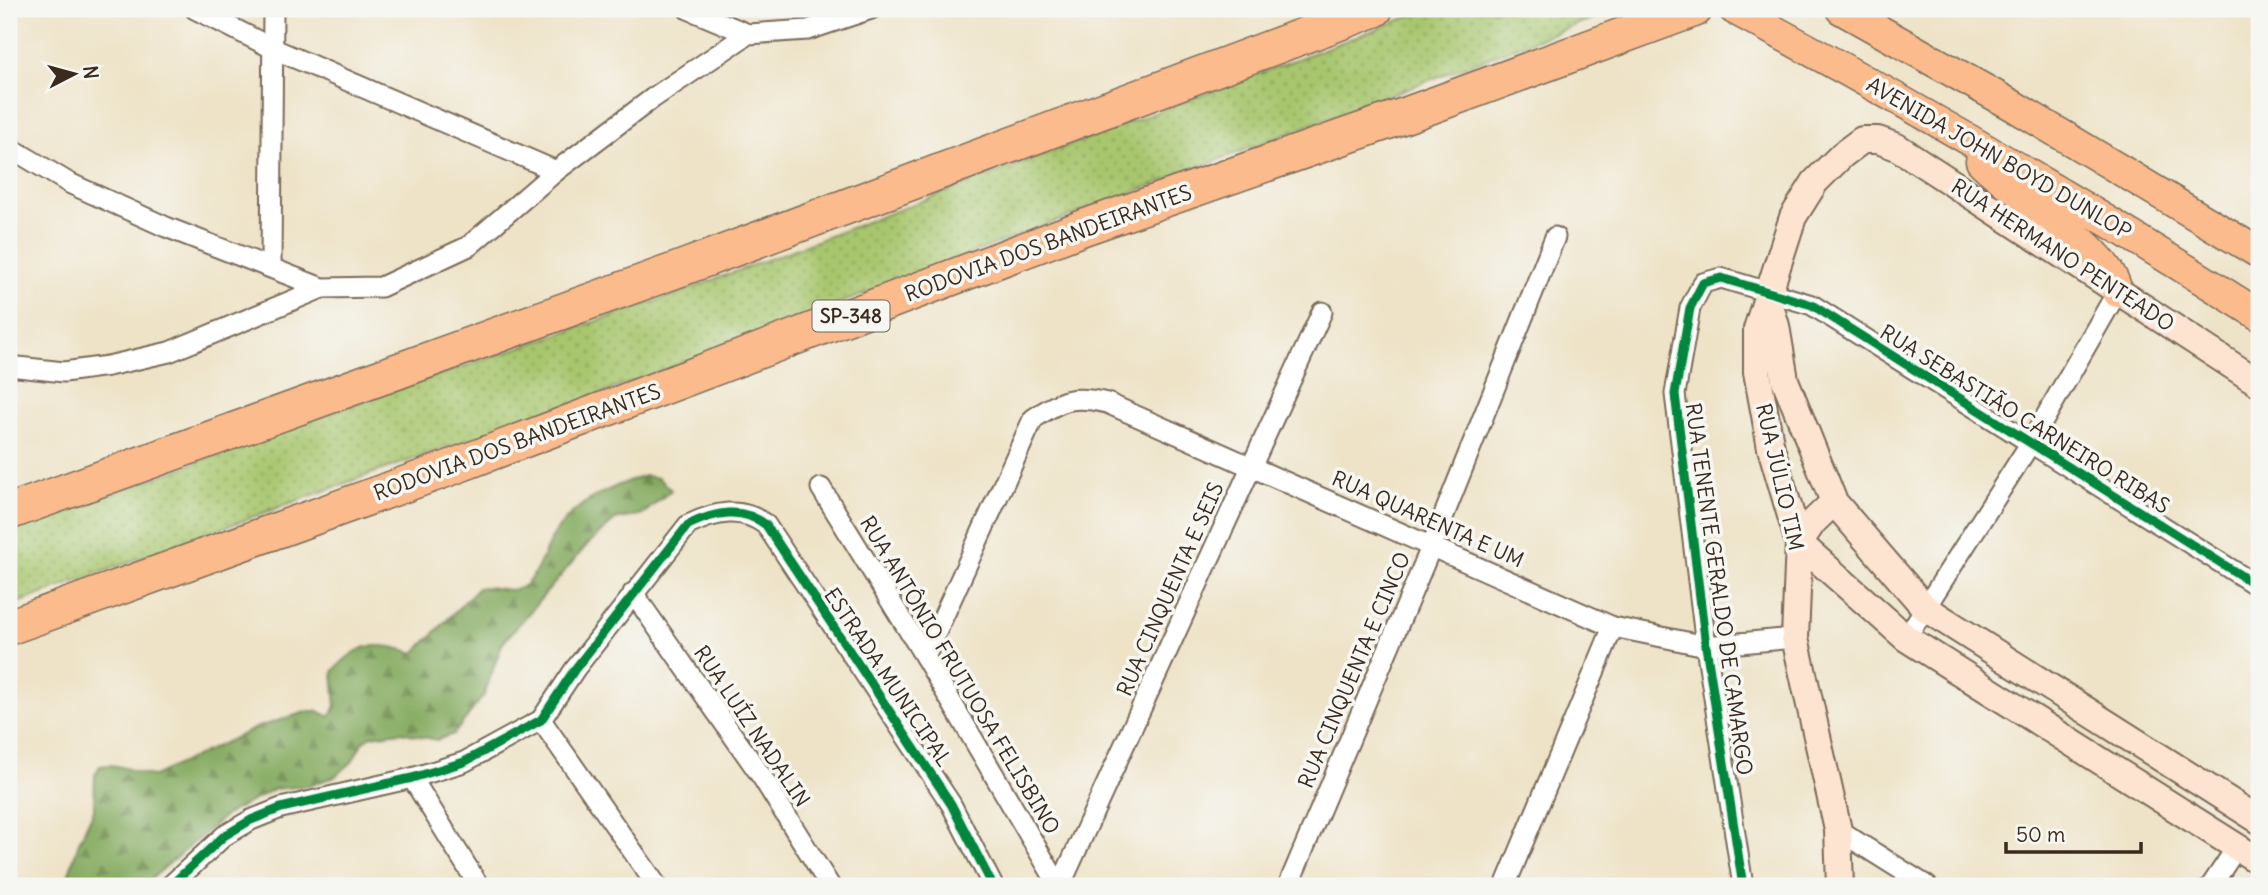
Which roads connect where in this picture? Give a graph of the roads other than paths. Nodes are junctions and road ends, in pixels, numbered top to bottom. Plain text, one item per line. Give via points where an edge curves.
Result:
1 (195, 9) edge
2 (273, 9) edge
3 (688, 9) edge
4 (871, 9) edge
5 (1375, 9) edge
6 (1695, 9) edge
7 (1734, 9) edge
8 (1841, 9) edge
9 (748, 34) junction
10 (274, 49) junction
11 (1966, 136) junction
12 (1862, 139) joint
13 (9, 147) edge
14 (556, 171) junction
15 (1555, 237) dead end
16 (2259, 253) edge
17 (271, 266) junction
18 (321, 288) junction
19 (2117, 292) junction
20 (1766, 293) junction
21 (1322, 312) dead end
22 (2259, 315) edge
23 (9, 366) edge
24 (2259, 383) edge
25 (2029, 444) junction
26 (1251, 466) junction
27 (821, 488) dead end
28 (1834, 502) junction
29 (9, 512) edge
30 (1799, 543) junction
31 (1432, 545) junction
32 (2259, 587) edge
33 (633, 593) junction
34 (1925, 608) junction
35 (9, 626) edge
36 (1614, 627) junction
37 (1795, 638) junction
38 (1906, 638) junction
39 (1706, 646) junction
40 (925, 657) junction
41 (541, 720) junction
42 (412, 778) junction
43 (2259, 819) edge
44 (1838, 830) junction
45 (2237, 847) junction
46 (2259, 861) edge
47 (170, 886) edge
48 (479, 886) edge
49 (657, 886) edge
50 (830, 886) edge
51 (993, 886) edge
52 (1060, 886) edge
53 (1288, 886) edge
54 (1505, 886) edge
55 (1743, 886) edge
56 (1840, 886) edge
57 (1927, 886) edge
58 (2211, 886) edge

1 - 10 street
2 - 10 street
3 - 9 street
4 - 9 street via 808,30
5 - 29 highway via 682,268
6 - 35 highway, RODOVIA DOS BANDEIRANTES / SP-348 via 1085,227 447,469
7 - 11 main road, AVENIDA JOHN BOYD DUNLOP
8 - 16 main road
9 - 14 street
10 - 14 street
10 - 17 street
11 - 19 main road via 1992,172 2110,270
11 - 22 main road, AVENIDA JOHN BOYD DUNLOP
12 - 19 main road, RUA HERMANO PENTEADO via 1897,147
12 - 20 main road, RUA JÚLIO TIM via 1815,183 1793,217
13 - 17 street via 81,189
14 - 18 street via 469,246 428,267 382,287
15 - 31 street, RUA CINQUENTA E CINCO
17 - 18 street
18 - 23 street via 169,352 64,372
19 - 24 main road, RUA HERMANO PENTEADO
19 - 25 street
20 - 25 street, RUA SEBASTIÃO CARNEIRO RIBAS via 1812,305
20 - 28 main road via 1785,380
20 - 30 main road, RUA JÚLIO TIM via 1757,329 1757,372 1771,448
20 - 39 street, RUA TENENTE GERALDO DE CAMARGO via 1721,278 1703,283 1690,308 1679,356 1675,394
21 - 26 street, RUA CINQUENTA E SEIS
25 - 32 street, RUA SEBASTIÃO CARNEIRO RIBAS
25 - 34 street
26 - 31 street, RUA QUARENTA E UM
26 - 40 street, RUA QUARENTA E UM via 1107,403 1080,397 1052,406 1033,419
26 - 52 street, RUA CINQUENTA E SEIS
27 - 40 street, RUA ANTÔNIO FRUTUOSA FELISBINO
28 - 30 main road
28 - 34 main road
30 - 37 main road, RUA JÚLIO TIM
30 - 38 main road
31 - 36 street, RUA QUARENTA E UM
31 - 53 street, RUA CINQUENTA E CINCO
33 - 41 street
33 - 50 street, RUA LUÍZ NADALIN via 762,776
33 - 51 street, ESTRADA MUNICIPAL via 688,525 730,513 751,513 766,525 951,804
34 - 38 street
34 - 43 main road
36 - 39 street, RUA QUARENTA E UM
36 - 54 street
37 - 39 street, RUA QUARENTA E UM
37 - 44 main road, RUA JÚLIO TIM
38 - 45 main road
39 - 55 street, RUA TENENTE GERALDO DE CAMARGO
40 - 52 street, RUA ANTÔNIO FRUTUOSA FELISBINO
41 - 42 street via 464,762
41 - 49 street
42 - 47 street via 321,797 251,820 224,836
42 - 48 street
43 - 45 main road
44 - 56 main road, RUA JÚLIO TIM
44 - 57 street
45 - 46 main road
45 - 58 street

